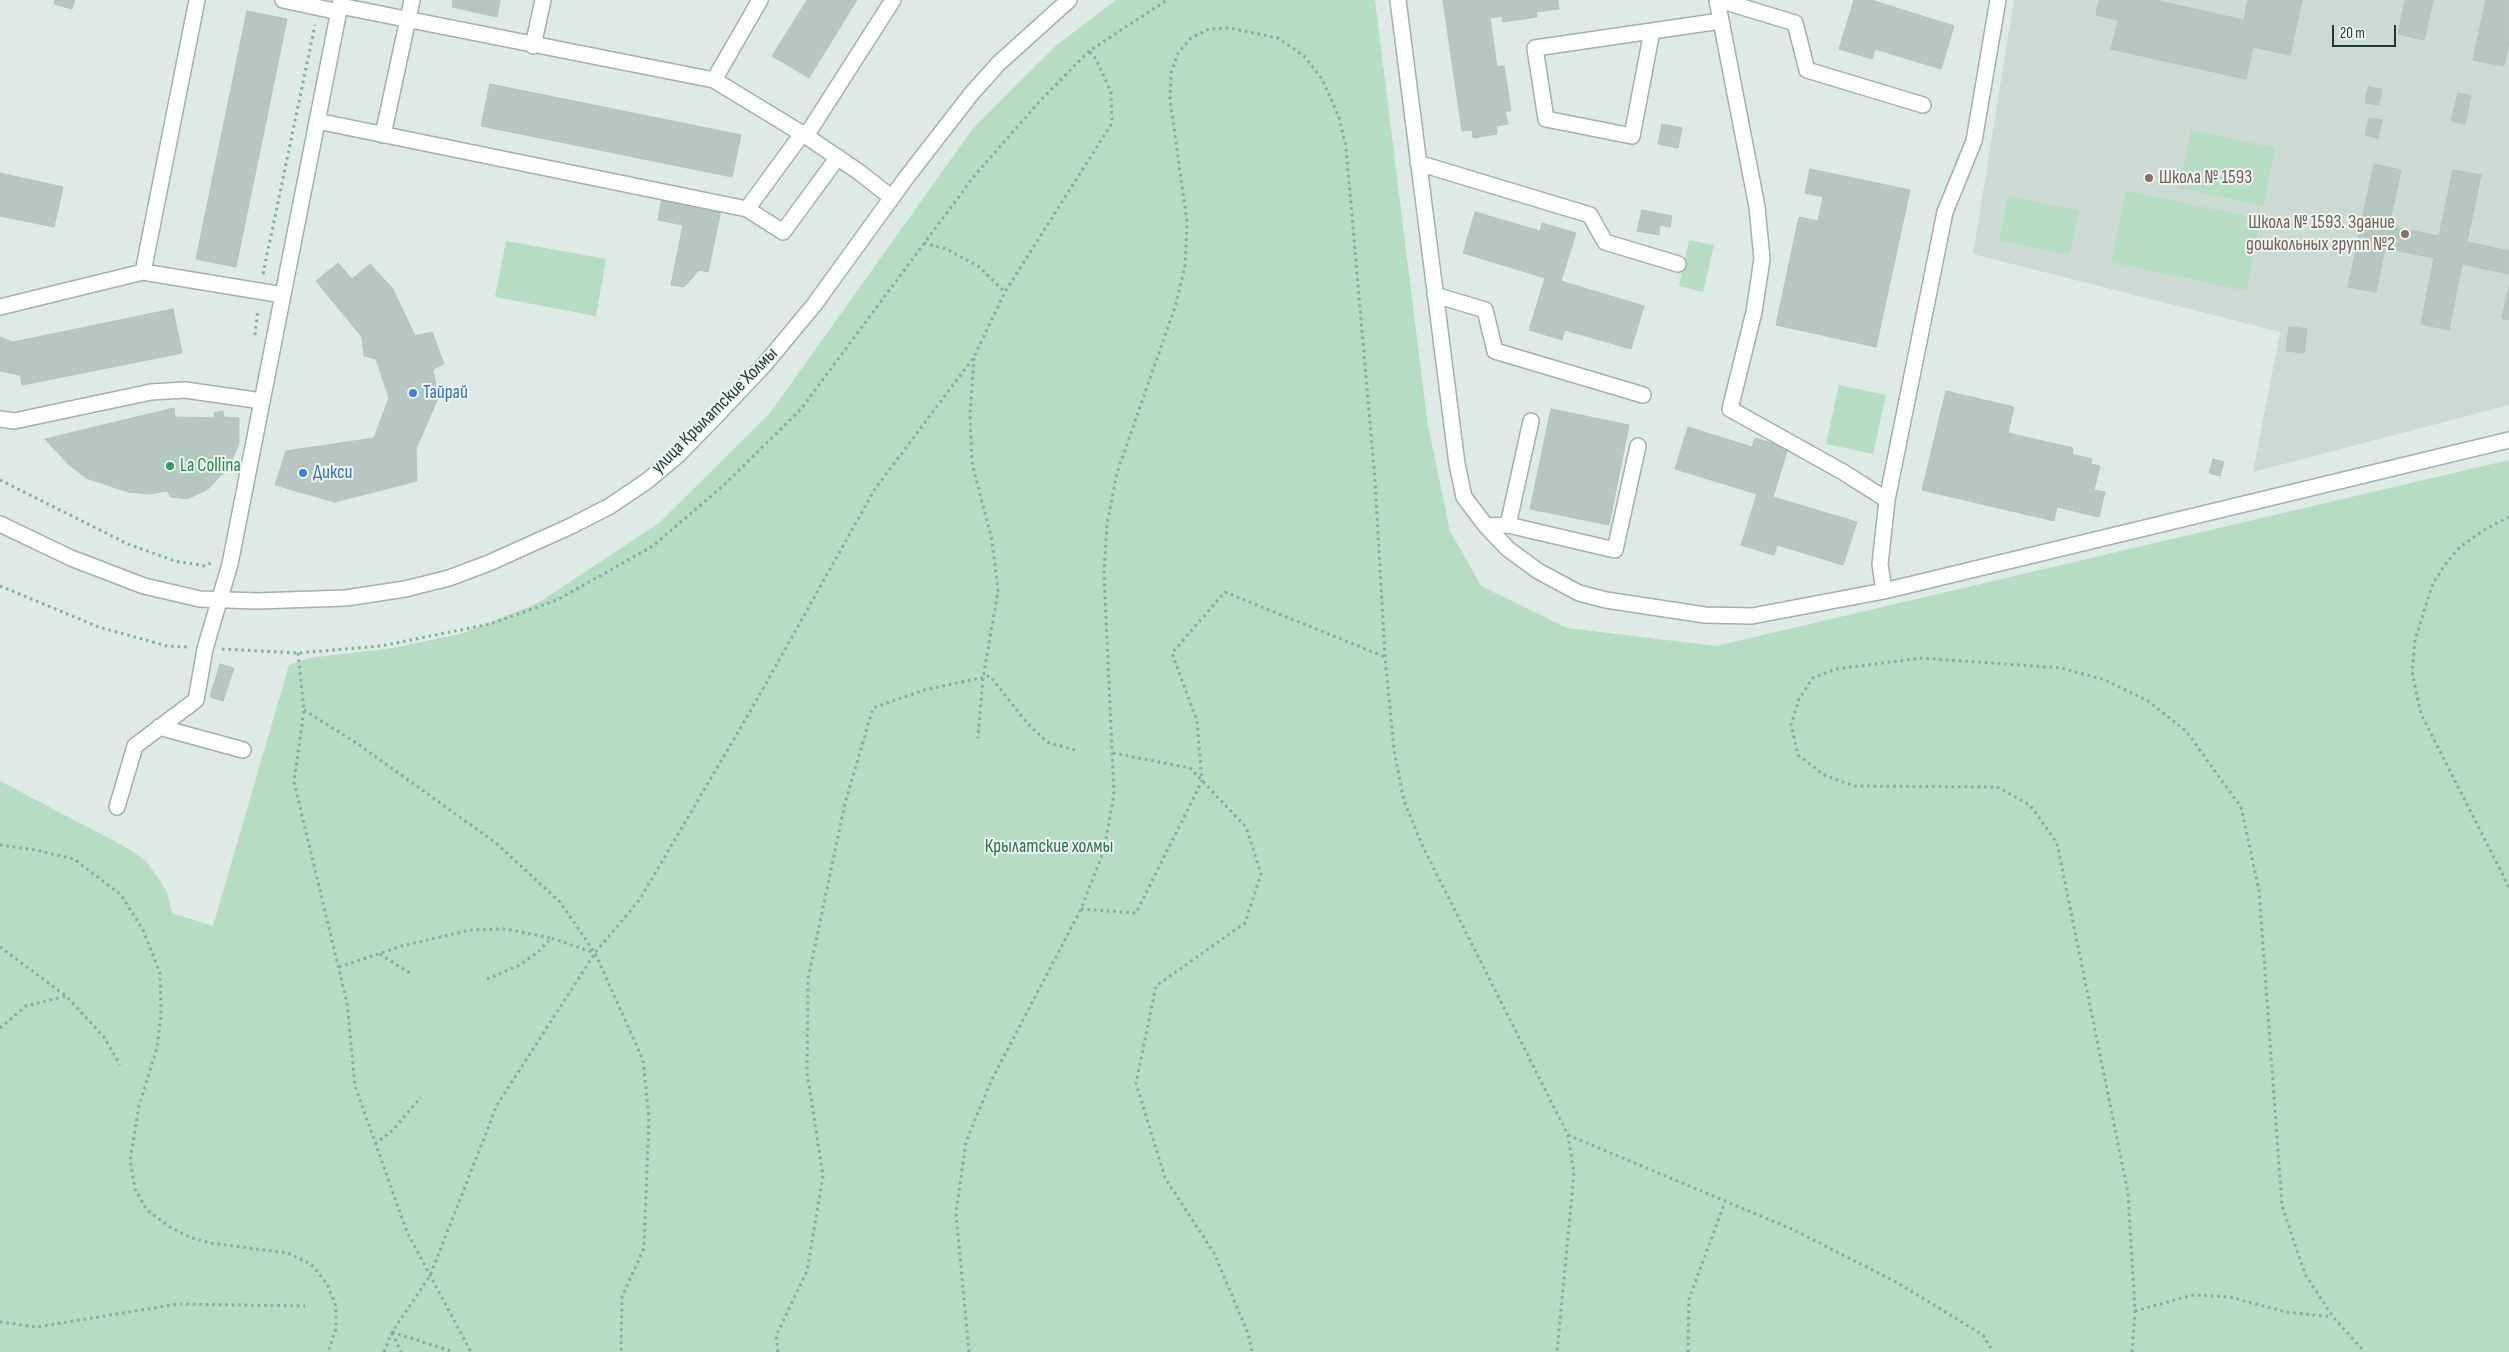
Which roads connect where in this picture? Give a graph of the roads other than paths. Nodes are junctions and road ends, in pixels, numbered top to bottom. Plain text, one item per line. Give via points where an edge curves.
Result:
1 (197, 0) edge
2 (283, 0) edge
3 (412, 0) edge
4 (543, 0) edge
5 (760, 0) edge
6 (893, 0) edge
7 (1069, 0) edge
8 (1398, 0) edge
9 (1718, 0) edge
10 (1998, 0) edge
11 (340, 6) edge
12 (408, 20) junction
13 (1721, 21) junction
14 (1652, 31) junction
15 (533, 46) junction
16 (714, 80) junction
17 (1923, 106) dead end
18 (317, 121) junction
19 (383, 135) junction
20 (804, 135) junction
21 (838, 158) junction
22 (1418, 163) junction
23 (892, 198) junction
24 (747, 209) junction
25 (1678, 264) dead end
26 (143, 272) junction
27 (1435, 294) junction
28 (283, 295) junction
29 (0, 307) edge
30 (1643, 395) dead end
31 (262, 401) junction
32 (0, 419) edge
33 (1530, 421) dead end
34 (2509, 440) edge
35 (1638, 446) dead end
36 (1887, 500) junction
37 (0, 524) edge
38 (1486, 526) junction
39 (1508, 526) junction
40 (1884, 591) junction
41 (220, 600) junction
42 (159, 728) junction
43 (243, 750) dead end
44 (116, 807) dead end

1 - 26 street
2 - 11 street via 318,7
3 - 12 street
4 - 15 street
5 - 16 street
6 - 20 street
7 - 23 street, улица Крылатские Холмы via 998,62 942,129
8 - 22 street
9 - 13 street
9 - 17 street via 1795,23 1806,70
10 - 36 street via 1974,141 1945,212
11 - 12 street
11 - 18 street
12 - 15 street
12 - 19 street
13 - 14 street
13 - 36 street via 1757,207 1762,259 1754,312 1730,409
14 - 14 street via 1535,48 1546,119 1632,136
15 - 16 street
16 - 20 street
18 - 19 street
18 - 28 street
19 - 24 street
20 - 21 street
20 - 24 street
21 - 23 street
21 - 24 street via 783,232
22 - 25 street via 1590,215 1605,242
22 - 27 street
23 - 41 street, улица Крылатские Холмы via 814,305 765,364 678,454 610,506 489,563 449,578 405,589 297,601
26 - 28 street
26 - 29 street
27 - 30 street via 1486,310 1495,351
27 - 38 street via 1464,497
28 - 31 street
31 - 32 street via 184,390 151,392 14,421
31 - 41 street
33 - 39 street
34 - 40 street
35 - 39 street via 1615,550
36 - 40 street via 1880,564
37 - 41 street, улица Крылатские Холмы via 71,558 144,586 200,599
38 - 39 street
38 - 40 street via 1508,549 1538,571 1579,593 1606,600 1705,615 1752,616
41 - 42 street via 205,649 196,700
42 - 43 street
42 - 44 street via 135,746

